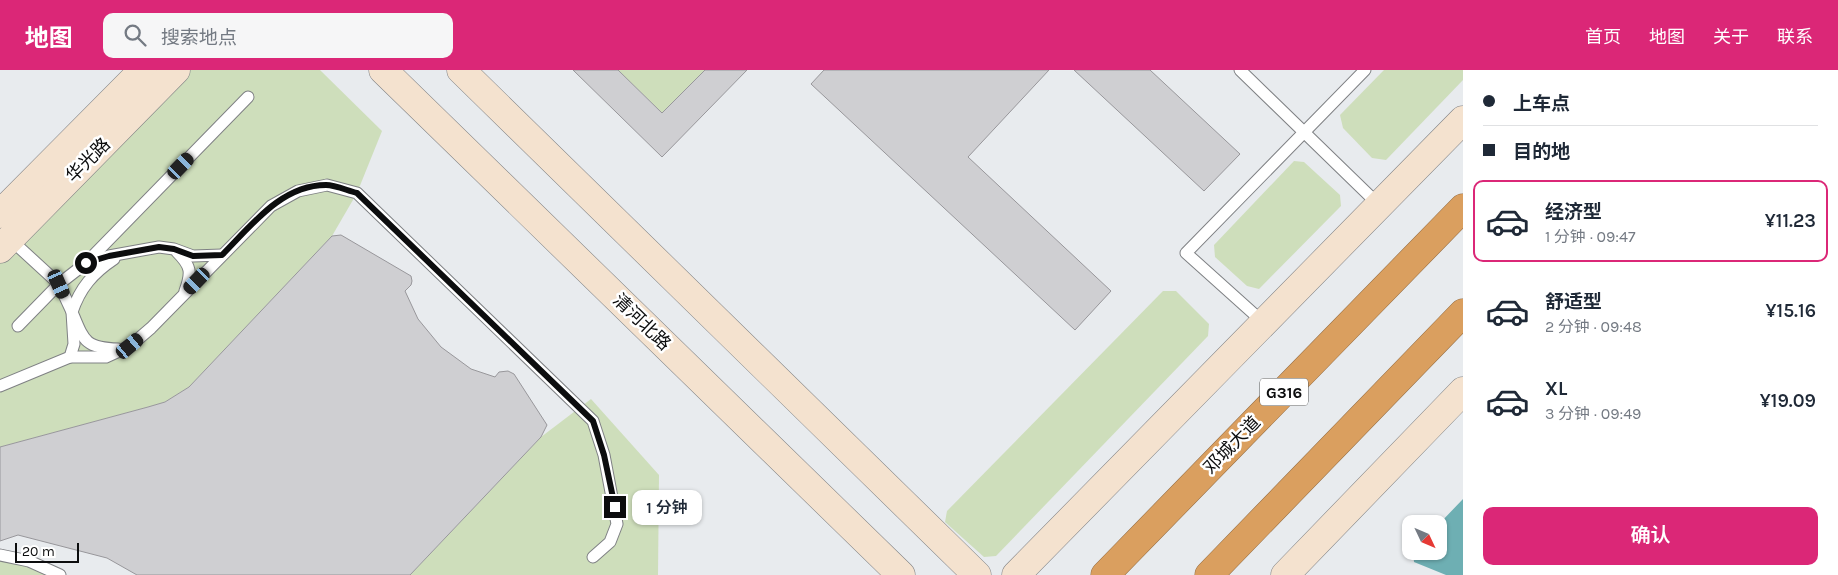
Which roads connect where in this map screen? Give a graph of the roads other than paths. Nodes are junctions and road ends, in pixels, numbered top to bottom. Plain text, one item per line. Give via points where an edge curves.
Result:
1 (143, 70) edge
2 (176, 70) edge
3 (383, 70) edge
4 (1240, 70) edge
5 (1365, 70) edge
6 (470, 75) edge
7 (248, 97) dead end
8 (1463, 120) edge
9 (1304, 134) junction
10 (1380, 205) junction
11 (1463, 208) edge
12 (0, 214) edge
13 (5, 244) edge
14 (174, 249) junction
15 (124, 254) junction
16 (222, 255) junction
17 (86, 263) junction
18 (59, 284) junction
19 (184, 294) junction
20 (72, 312) junction
21 (1463, 313) edge
22 (1264, 323) junction
23 (18, 326) dead end
24 (122, 349) junction
25 (70, 357) junction
26 (0, 386) edge
27 (1463, 391) edge
28 (0, 555) edge
29 (593, 557) dead end
30 (60, 575) edge
31 (901, 575) edge
32 (977, 575) edge
33 (1016, 575) edge
34 (1105, 575) edge
35 (1209, 575) edge
36 (1285, 575) edge

1 - 12 main road, 华光路
2 - 13 main road, 华光路
3 - 31 main road, 清河北路
4 - 9 lane
5 - 9 lane
6 - 32 main road
7 - 17 lane
8 - 10 main road
9 - 10 lane
9 - 22 lane via 1186,253
10 - 22 main road
11 - 34 highway, 邓城大道 / G316
13 - 18 lane
14 - 15 lane via 159,247
14 - 16 lane via 193,256
14 - 19 lane via 188,262 190,277
15 - 17 lane
15 - 20 lane via 100,268 87,281
16 - 19 lane
16 - 29 lane via 271,206 298,190 327,185 357,193 593,421 604,455 618,524 610,542
17 - 18 lane
18 - 20 lane
18 - 23 lane
19 - 24 lane via 151,328
20 - 24 lane via 88,343 101,348
20 - 25 lane via 74,344
21 - 35 highway
22 - 33 main road
24 - 25 lane via 106,356
25 - 26 lane
27 - 36 main road
28 - 30 lane via 29,561

